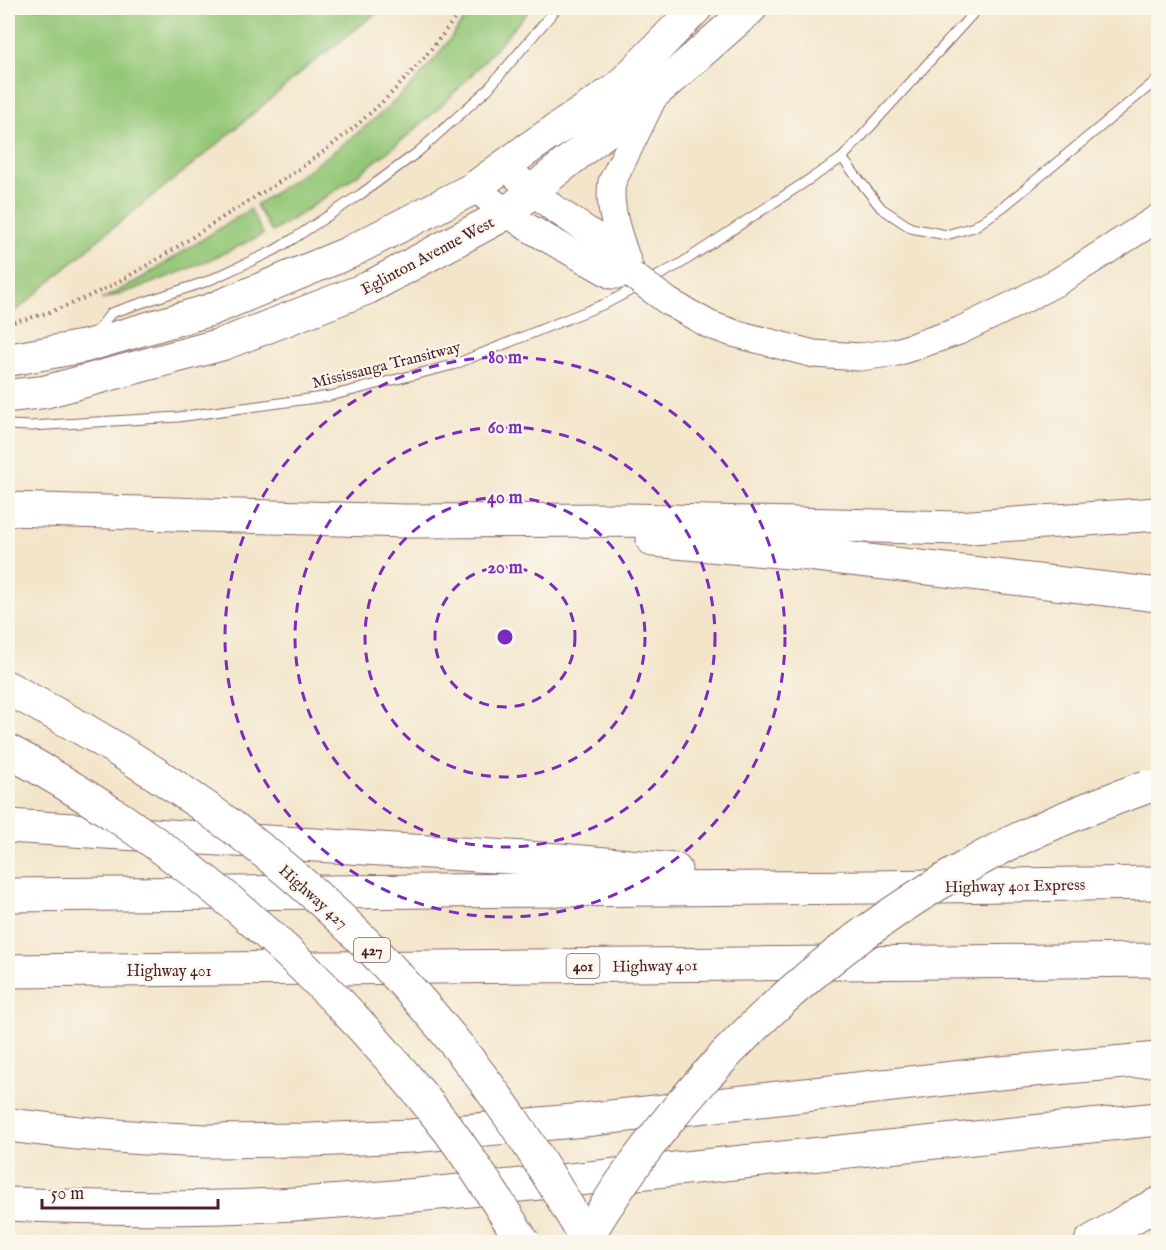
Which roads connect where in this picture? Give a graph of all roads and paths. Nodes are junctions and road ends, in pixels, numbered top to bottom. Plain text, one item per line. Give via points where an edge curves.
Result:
1 (462, 8) edge
2 (557, 8) edge
3 (696, 8) edge
4 (751, 8) edge
5 (978, 8) edge
6 (1158, 79) edge
7 (657, 91) junction
8 (842, 158) junction
9 (504, 166) junction
10 (474, 188) junction
11 (534, 191) junction
12 (507, 213) junction
13 (1158, 218) edge
14 (632, 275) junction
15 (8, 323) edge
16 (86, 346) junction
17 (8, 360) edge
18 (8, 396) edge
19 (8, 425) edge
20 (8, 509) edge
21 (1158, 514) edge
22 (405, 521) junction
23 (1158, 595) edge
24 (8, 688) edge
25 (8, 751) edge
26 (1152, 785) edge
27 (8, 825) edge
28 (1158, 883) edge
29 (871, 887) junction
30 (8, 895) edge
31 (1158, 960) edge
32 (8, 971) edge
33 (1158, 1059) edge
34 (1158, 1119) edge
35 (8, 1125) edge
36 (8, 1204) edge
37 (1158, 1204) edge
38 (523, 1242) edge
39 (586, 1242) edge
40 (1091, 1242) edge

1 - 15 path via 417,67 328,148 124,279 82,300
2 - 16 lane via 487,90 418,152 362,194 275,250 208,281 111,313
3 - 9 main road via 618,88
4 - 7 main road, Eglinton Avenue West
5 - 8 lane, Mississauga Transitway
6 - 8 lane via 1003,207 974,227 946,235 911,228 881,208
7 - 11 main road, Eglinton Avenue West
7 - 14 street via 612,182 610,194
8 - 19 lane, Mississauga Transitway via 680,264 607,303 453,365 330,396 190,415
9 - 10 main road
9 - 11 street
10 - 12 street
10 - 16 main road via 348,254 210,310
11 - 12 main road, Eglinton Avenue West
11 - 14 street via 618,251
12 - 14 street via 612,275
12 - 18 main road, Eglinton Avenue West via 368,288 223,344 44,392
13 - 14 street, bridge via 1013,306 959,331 897,351 860,357 814,354 710,325
16 - 17 main road
20 - 22 highway
21 - 22 highway via 957,528 640,520
22 - 23 highway via 800,553
24 - 39 highway, Highway 427 / 427, bridge via 145,766 206,807 319,899 422,1003 468,1060 552,1179
25 - 38 highway, bridge via 161,846 286,950 399,1067 449,1131
26 - 39 highway, bridge via 1085,809 969,865 869,929 810,975 716,1064 674,1113 635,1164
27 - 29 highway via 560,860
28 - 29 highway, Highway 401 Express
29 - 30 highway
31 - 32 highway, Highway 401 / 401
33 - 35 highway via 411,1136 206,1141
34 - 36 highway via 304,1203 221,1207
37 - 40 highway

